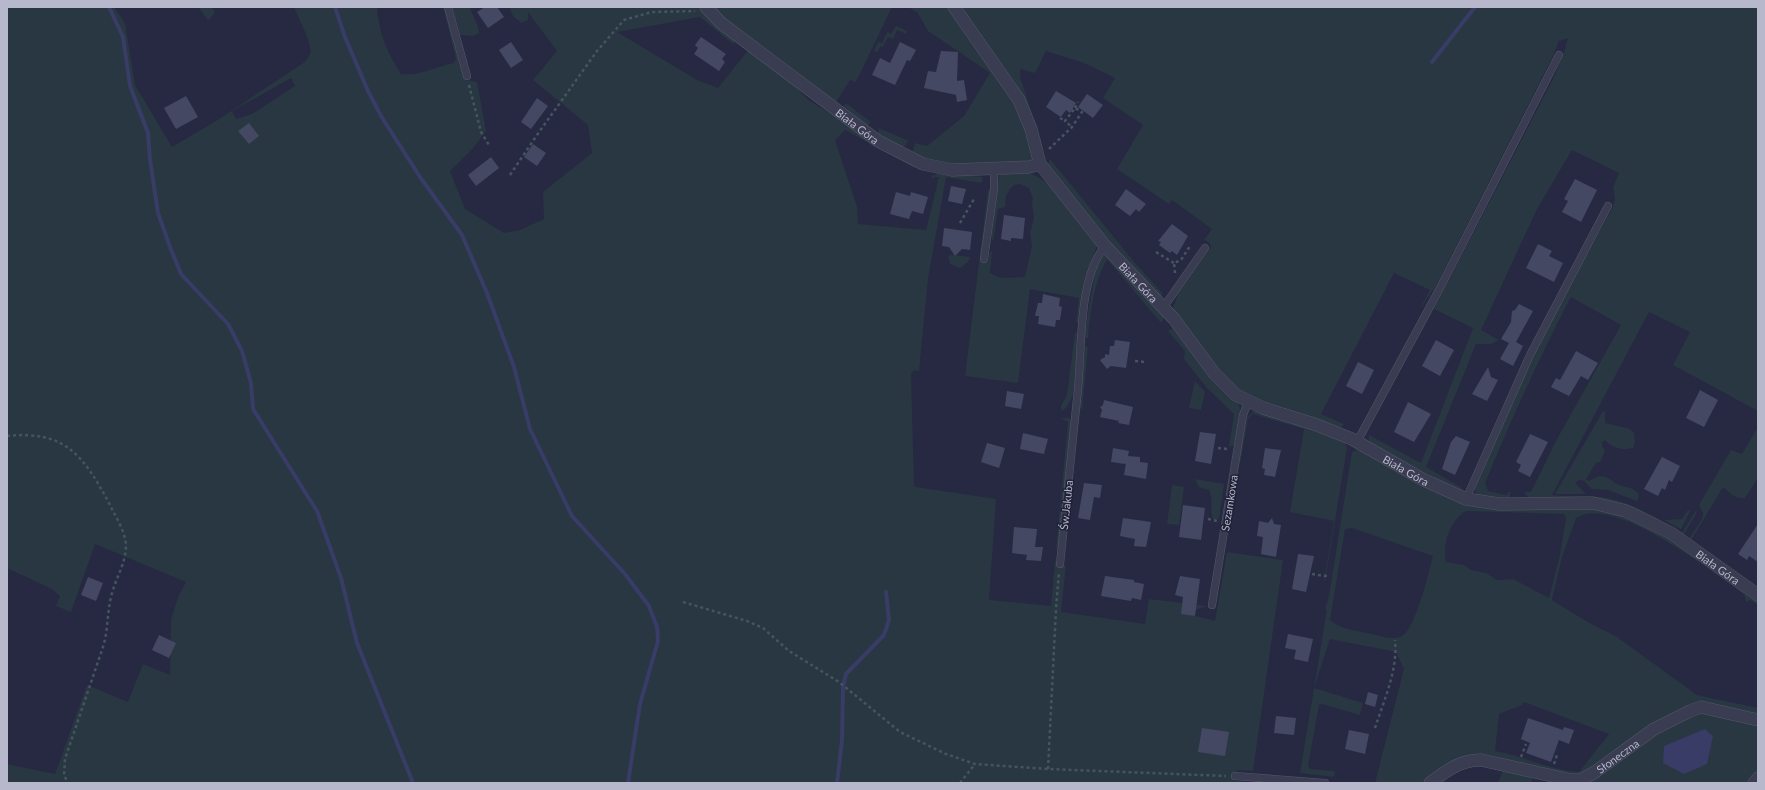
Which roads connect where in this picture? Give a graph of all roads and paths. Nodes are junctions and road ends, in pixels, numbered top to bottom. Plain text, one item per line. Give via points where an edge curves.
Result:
1 (448, 7) edge
2 (954, 7) edge
3 (708, 9) edge
4 (1559, 55) dead end
5 (467, 76) joint
6 (1078, 102) dead end
7 (1075, 108) junction
8 (1060, 118) dead end
9 (1065, 121) junction
10 (1072, 127) junction
11 (489, 145) dead end
12 (1046, 151) dead end
13 (1040, 164) junction
14 (994, 169) junction
15 (510, 175) dead end
16 (974, 198) dead end
17 (1608, 206) dead end
18 (960, 223) dead end
19 (1106, 246) junction
20 (1190, 246) dead end
21 (1205, 248) dead end
22 (1156, 252) dead end
23 (984, 259) dead end
24 (1174, 264) junction
25 (1174, 280) dead end
26 (1163, 308) junction
27 (1135, 361) dead end
28 (1145, 362) dead end
29 (1248, 402) junction
30 (7, 436) edge
31 (1357, 442) junction
32 (1218, 448) dead end
33 (1229, 450) dead end
34 (1466, 499) junction
35 (1208, 519) dead end
36 (1219, 521) dead end
37 (1060, 564) joint
38 (1312, 574) dead end
39 (1329, 574) dead end
40 (1758, 595) edge
41 (683, 602) dead end
42 (1212, 605) dead end
43 (1395, 640) dead end
44 (1758, 720) edge
45 (1375, 728) dead end
46 (1526, 744) dead end
47 (1557, 755) dead end
48 (1521, 757) dead end
49 (975, 764) junction
50 (1552, 768) dead end
51 (1048, 769) junction
52 (1235, 776) joint
53 (1758, 778) edge
54 (68, 783) edge
55 (960, 783) edge
56 (1325, 783) edge
57 (1430, 783) edge
58 (1754, 783) edge

1 - 5 lane
2 - 13 street via 1019,100 1031,129
3 - 14 street, Biała Góra via 721,23 878,141 923,164 937,168
3 - 15 path via 652,12 624,20 597,51
4 - 31 lane via 1440,288
5 - 11 path via 476,117
6 - 7 path
7 - 9 path
7 - 10 path via 1082,112
8 - 9 path
9 - 10 path
10 - 12 path
13 - 14 street, Biała Góra via 1029,168
13 - 19 street, Biała Góra
14 - 23 lane via 994,189
16 - 18 path
17 - 34 lane via 1530,355
19 - 26 street, Biała Góra
19 - 37 lane, Św.Jakuba via 1094,263 1081,328 1078,389
20 - 24 path via 1181,260
21 - 26 lane
22 - 24 path
24 - 25 path
26 - 29 street, Biała Góra via 1214,373 1226,386
27 - 28 path
29 - 31 street, Biała Góra via 1317,425
29 - 42 lane, Sezamkowa via 1243,415
30 - 54 path via 49,437 68,446 94,475 123,530 126,543 124,563 111,595 107,634 65,759 64,775
31 - 34 street, Biała Góra via 1424,480
32 - 33 path
34 - 40 street, Biała Góra via 1499,504 1593,503 1626,511 1671,533
35 - 36 path
37 - 51 path
38 - 39 path
41 - 49 path via 763,628 789,651 838,682 900,732 946,754
43 - 45 path via 1396,652 1389,686
44 - 57 street, Słoneczna via 1701,708 1690,711 1654,729 1581,780 1481,760 1461,762
46 - 48 path
47 - 50 path
49 - 51 path
49 - 55 path
51 - 52 path
52 - 56 lane
53 - 58 street

